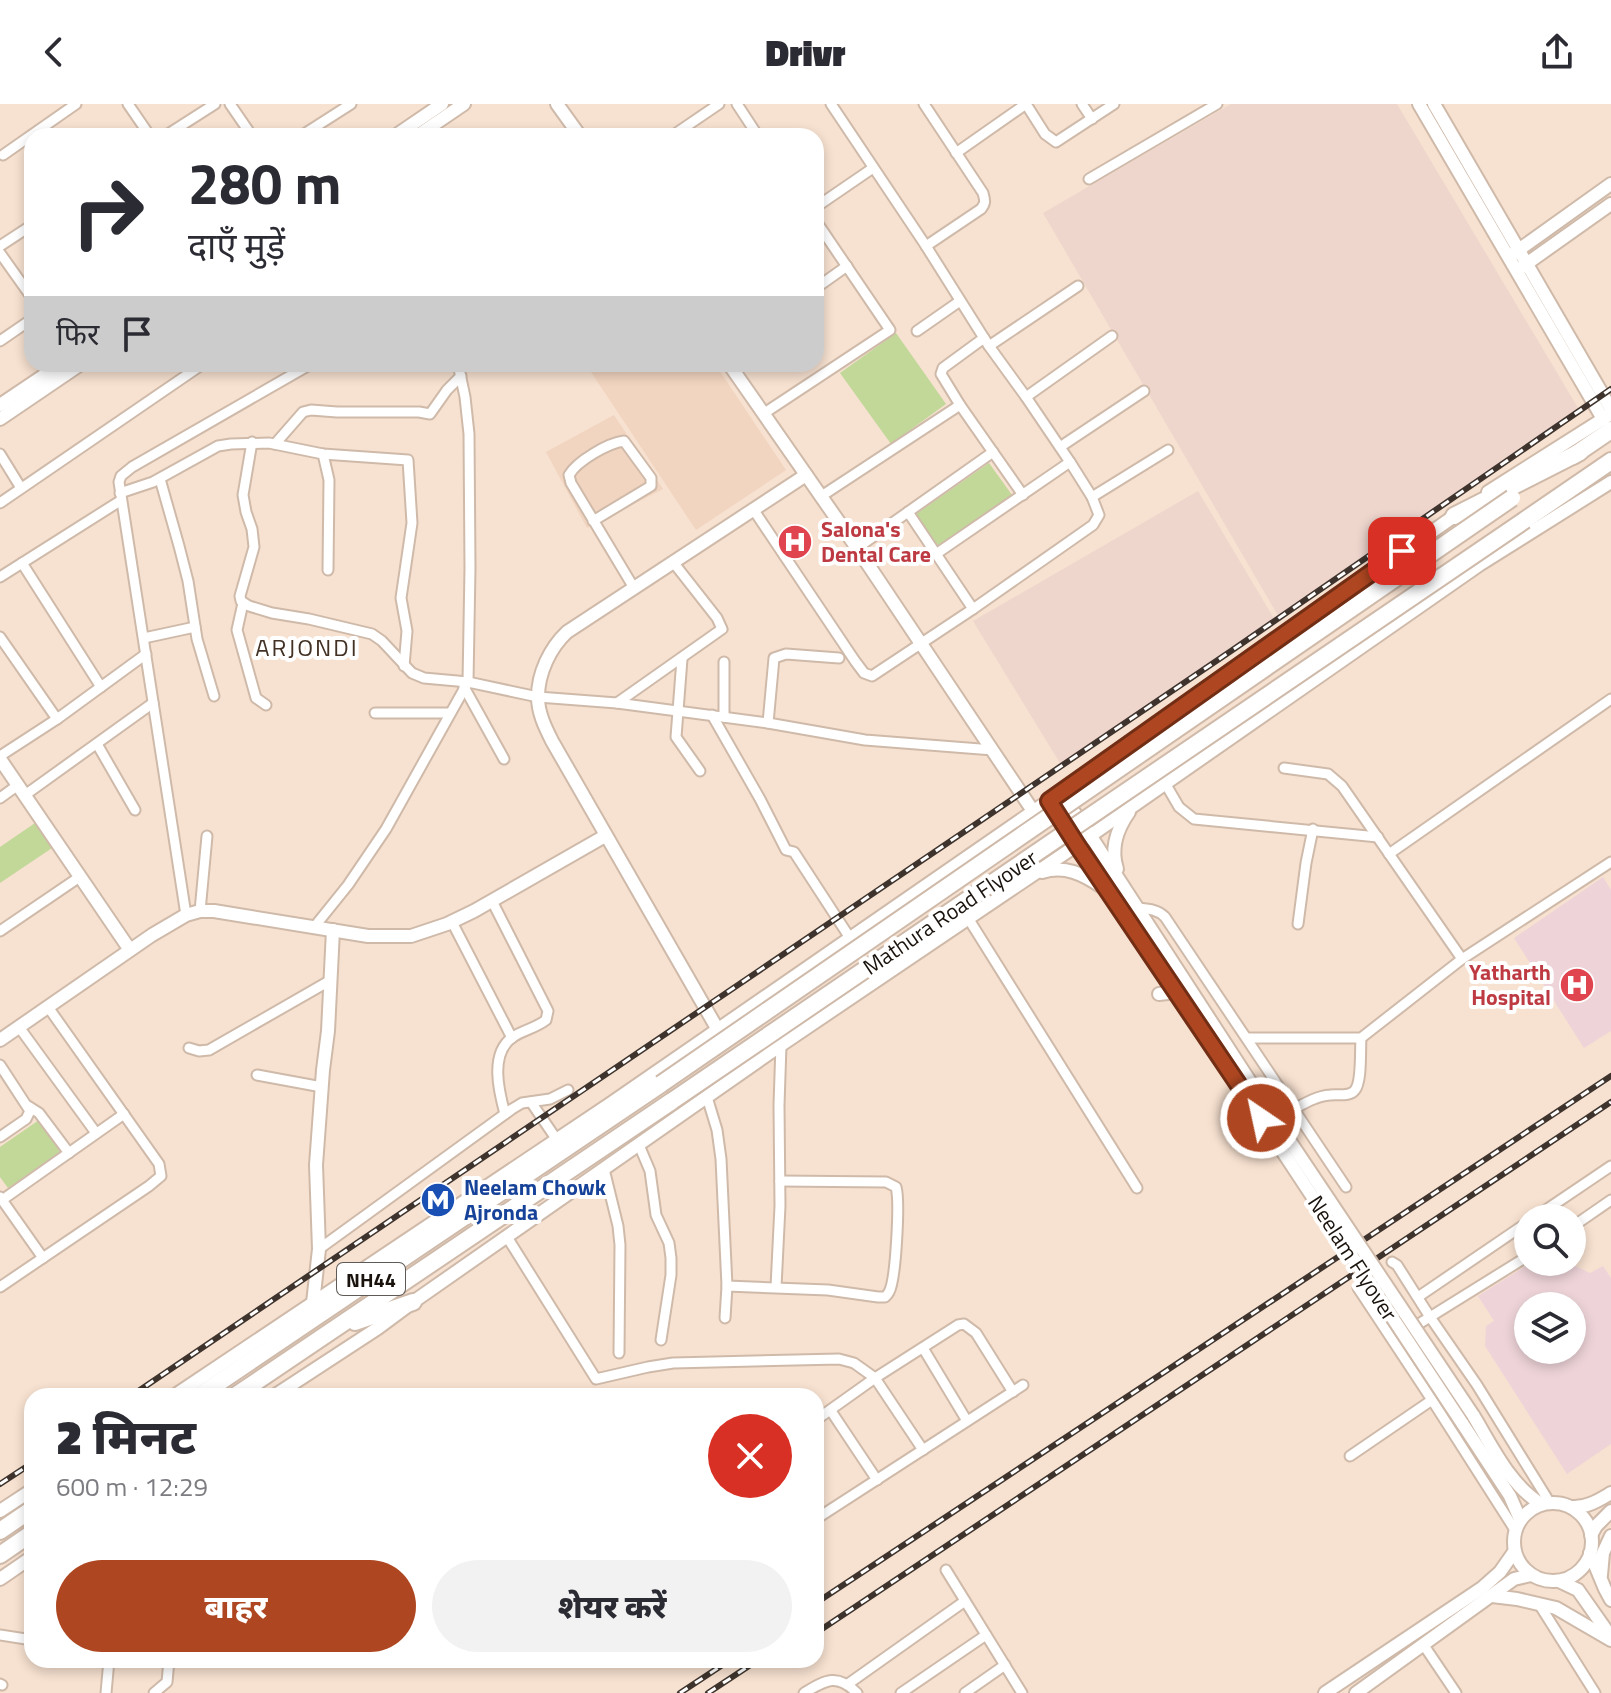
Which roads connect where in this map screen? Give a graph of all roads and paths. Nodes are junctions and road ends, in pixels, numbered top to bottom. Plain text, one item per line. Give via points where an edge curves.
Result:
1 (76, 104) edge
2 (128, 104) edge
3 (215, 104) edge
4 (230, 104) edge
5 (351, 104) edge
6 (442, 104) edge
7 (464, 104) edge
8 (557, 104) edge
9 (719, 104) edge
10 (737, 104) edge
11 (831, 104) edge
12 (924, 104) edge
13 (1026, 104) edge
14 (1082, 104) edge
15 (1114, 104) edge
16 (1217, 104) edge
17 (1419, 104) edge
18 (1434, 104) edge
19 (1092, 119) junction
20 (42, 128) edge
21 (144, 128) edge
22 (178, 128) edge
23 (246, 128) edge
24 (314, 128) edge
25 (407, 128) edge
26 (429, 128) edge
27 (574, 128) edge
28 (684, 128) edge
29 (753, 128) edge
30 (24, 140) edge
31 (956, 153) junction
32 (3, 155) dead end
33 (873, 168) junction
34 (1089, 179) dead end
35 (1611, 184) edge
36 (824, 202) edge
37 (1611, 204) edge
38 (24, 230) edge
39 (824, 233) edge
40 (0, 246) edge
41 (926, 246) junction
42 (0, 253) edge
43 (1514, 254) junction
44 (847, 266) junction
45 (1522, 267) junction
46 (824, 282) edge
47 (1078, 286) dead end
48 (24, 287) edge
49 (960, 301) junction
50 (24, 324) edge
51 (917, 331) dead end
52 (1112, 336) dead end
53 (0, 341) edge
54 (986, 342) junction
55 (49, 372) edge
56 (69, 372) edge
57 (191, 372) edge
58 (297, 372) edge
59 (460, 372) edge
60 (734, 372) edge
61 (461, 376) junction
62 (1144, 391) dead end
63 (1026, 397) junction
64 (0, 405) edge
65 (960, 405) junction
66 (763, 414) junction
67 (1609, 418) edge
68 (0, 419) edge
69 (252, 442) junction
70 (275, 444) junction
71 (1060, 447) junction
72 (1168, 450) dead end
73 (993, 452) junction
74 (1580, 452) junction
75 (0, 454) edge
76 (323, 454) junction
77 (1611, 461) edge
78 (1070, 462) junction
79 (806, 475) junction
80 (160, 479) junction
81 (1611, 482) edge
82 (21, 488) junction
83 (1023, 495) junction
84 (120, 497) junction
85 (820, 497) junction
86 (1092, 497) junction
87 (0, 503) edge
88 (753, 509) junction
89 (908, 512) junction
90 (1454, 516) junction
91 (593, 521) junction
92 (857, 548) junction
93 (936, 554) junction
94 (673, 562) junction
95 (22, 563) junction
96 (328, 570) dead end
97 (0, 577) edge
98 (634, 588) junction
99 (243, 603) junction
100 (973, 609) junction
101 (195, 627) junction
102 (0, 637) edge
103 (144, 638) junction
104 (922, 644) junction
105 (146, 654) junction
106 (839, 658) dead end
107 (682, 659) junction
108 (724, 662) dead end
109 (404, 666) junction
110 (466, 684) junction
111 (101, 687) junction
112 (214, 696) dead end
113 (538, 697) junction
114 (1611, 699) edge
115 (153, 703) junction
116 (617, 703) junction
117 (266, 705) dead end
118 (678, 712) junction
119 (375, 713) dead end
120 (450, 713) junction
121 (712, 715) junction
122 (724, 717) junction
123 (57, 719) junction
124 (768, 723) junction
125 (97, 744) junction
126 (993, 750) junction
127 (0, 757) edge
128 (504, 759) dead end
129 (1284, 768) dead end
130 (700, 771) dead end
131 (1092, 771) junction
132 (1165, 783) junction
133 (21, 790) junction
134 (1055, 797) junction
135 (0, 798) edge
136 (1136, 803) junction
137 (135, 810) dead end
138 (1033, 811) junction
139 (1122, 814) junction
140 (1313, 829) junction
141 (1090, 835) junction
142 (207, 836) dead end
143 (605, 836) junction
144 (1378, 837) junction
145 (995, 839) junction
146 (1077, 845) junction
147 (1389, 854) junction
148 (1611, 862) edge
149 (81, 876) junction
150 (1028, 878) junction
151 (1121, 882) junction
152 (1108, 892) junction
153 (492, 901) junction
154 (1137, 908) junction
155 (200, 911) junction
156 (186, 915) junction
157 (968, 918) junction
158 (452, 922) junction
159 (1298, 924) dead end
160 (315, 926) junction
161 (333, 930) junction
162 (0, 931) edge
163 (850, 938) junction
164 (130, 950) junction
165 (1462, 959) junction
166 (331, 980) junction
167 (1176, 992) junction
168 (1159, 994) dead end
169 (48, 1007) junction
170 (19, 1027) junction
171 (718, 1030) junction
172 (512, 1038) junction
173 (1247, 1038) junction
174 (1361, 1038) junction
175 (0, 1040) edge
176 (781, 1045) junction
177 (189, 1048) dead end
178 (0, 1065) edge
179 (257, 1075) dead end
180 (322, 1087) junction
181 (1248, 1089) junction
182 (568, 1090) dead end
183 (707, 1097) junction
184 (531, 1102) junction
185 (610, 1104) junction
186 (28, 1106) junction
187 (1294, 1109) junction
188 (124, 1114) junction
189 (505, 1114) junction
190 (96, 1133) junction
191 (0, 1137) edge
192 (557, 1140) junction
193 (639, 1145) junction
194 (69, 1153) junction
195 (541, 1165) junction
196 (1611, 1166) edge
197 (604, 1169) junction
198 (780, 1181) junction
199 (1346, 1187) dead end
200 (1137, 1188) dead end
201 (1, 1199) edge
202 (1611, 1200) edge
203 (1555, 1204) edge
204 (1586, 1217) edge
205 (1514, 1232) edge
206 (507, 1237) junction
207 (319, 1249) junction
208 (43, 1258) junction
209 (1392, 1262) dead end
210 (1514, 1265) edge
211 (727, 1286) junction
212 (0, 1287) edge
213 (776, 1287) junction
214 (1358, 1288) dead end
215 (1418, 1297) junction
216 (413, 1302) junction
217 (313, 1303) junction
218 (1430, 1317) junction
219 (725, 1318) dead end
220 (338, 1327) junction
221 (661, 1340) dead end
222 (1392, 1340) junction
223 (923, 1348) junction
224 (619, 1353) dead end
225 (875, 1378) junction
226 (1023, 1385) dead end
227 (186, 1388) edge
228 (211, 1388) edge
229 (247, 1388) edge
230 (286, 1388) edge
231 (1013, 1392) junction
232 (1432, 1400) junction
233 (831, 1411) junction
234 (824, 1415) edge
235 (1467, 1419) junction
236 (967, 1421) junction
237 (923, 1450) junction
238 (1350, 1456) dead end
239 (877, 1480) junction
240 (1611, 1493) edge
241 (24, 1495) edge
242 (1546, 1503) junction
243 (1572, 1507) junction
244 (0, 1511) edge
245 (1611, 1511) edge
246 (24, 1514) edge
247 (824, 1514) edge
248 (1518, 1525) junction
249 (0, 1531) edge
250 (1591, 1535) junction
251 (1611, 1536) edge
252 (24, 1538) edge
253 (1514, 1552) junction
254 (1590, 1553) junction
255 (0, 1555) edge
256 (24, 1562) edge
257 (946, 1570) dead end
258 (1531, 1575) junction
259 (0, 1579) edge
260 (1559, 1581) junction
261 (1602, 1582) junction
262 (1492, 1596) junction
263 (1611, 1600) edge
264 (965, 1601) junction
265 (1539, 1604) junction
266 (0, 1635) edge
267 (986, 1635) junction
268 (24, 1639) edge
269 (1611, 1639) edge
270 (1423, 1644) junction
271 (1005, 1665) junction
272 (108, 1668) edge
273 (168, 1668) edge
274 (848, 1684) junction
275 (1372, 1689) edge
276 (106, 1693) edge
277 (154, 1693) edge
278 (804, 1693) edge
279 (857, 1693) edge
280 (901, 1693) edge
281 (965, 1693) edge
282 (1022, 1693) edge
283 (1325, 1693) edge
284 (1356, 1693) edge
285 (1456, 1693) edge
286 (1595, 1693) edge

1 - 20 street
2 - 21 street
3 - 22 street
4 - 23 street
5 - 24 street
6 - 25 street
7 - 26 street
8 - 27 street
9 - 28 street
10 - 29 street
11 - 33 street
12 - 31 street
13 - 19 street via 1056,142
13 - 31 street
14 - 19 street
15 - 19 street
16 - 34 street
17 - 43 street
18 - 43 street
30 - 32 street
31 - 41 street via 985,204
33 - 36 street
33 - 41 street
35 - 43 street
37 - 45 street
38 - 40 street
39 - 44 street
41 - 49 street
42 - 48 street
43 - 45 street
44 - 46 street
44 - 66 street via 890,330
45 - 67 street
47 - 54 street
49 - 51 street
49 - 54 street
50 - 53 street
52 - 63 street
54 - 63 street
54 - 65 street via 941,371
55 - 64 street
56 - 68 street
57 - 82 street
58 - 84 street via 125,471
59 - 61 street
60 - 66 street
61 - 70 street via 430,414 311,410 303,412
61 - 110 street via 469,434
62 - 71 street
63 - 71 street
65 - 73 street
65 - 85 street
66 - 79 street
67 - 74 highway, NH44
67 - 90 street
69 - 70 street
69 - 80 street via 218,446
69 - 99 street via 243,495 254,547 240,596
70 - 76 street
71 - 78 street
72 - 86 street
73 - 83 street
73 - 89 street
74 - 90 highway
74 - 195 highway, Mathura Road Flyover / NH44, bridge
75 - 82 street
76 - 96 street via 329,480
76 - 109 street via 408,460 412,523 401,598 407,631
77 - 220 highway, Mathura Road Flyover / NH44, bridge
78 - 83 street
78 - 86 street
79 - 85 street
79 - 88 street
80 - 84 street
80 - 101 street
81 - 132 street via 1479,565
82 - 87 street
83 - 93 street
84 - 95 street
84 - 103 street
85 - 92 street
86 - 100 street via 1099,515 1093,525
88 - 94 street
88 - 104 street via 864,673 877,674
89 - 92 street
89 - 93 street
90 - 131 street
91 - 91 street via 569,475 574,466 624,441 651,478 651,486
91 - 98 street
92 - 104 street
93 - 100 street
94 - 98 street
94 - 107 street via 722,629
95 - 97 street
95 - 111 street
98 - 113 street via 554,644
99 - 109 street via 372,634
99 - 117 street via 237,630 256,698
100 - 104 street
101 - 103 street
101 - 112 street
102 - 123 street
103 - 105 street
104 - 126 street
105 - 111 street
105 - 115 street
106 - 124 street via 774,658
107 - 116 street
107 - 118 street
108 - 122 street
109 - 110 street via 419,677
110 - 113 street
110 - 120 street
110 - 128 street
111 - 123 street
113 - 116 street
113 - 143 street via 542,721
114 - 147 street
115 - 125 street
115 - 156 street
116 - 118 street
118 - 121 street
118 - 130 street via 676,737
119 - 120 street
120 - 160 street via 386,829
121 - 122 street
121 - 163 street via 786,850 794,852
122 - 124 street
123 - 127 street
124 - 126 street via 865,740
125 - 133 street
125 - 137 street
126 - 138 street
127 - 133 street
129 - 144 street via 1333,777
131 - 134 street
131 - 139 street via 1101,803
132 - 136 street
132 - 140 street via 1179,807 1194,819
133 - 135 street
133 - 149 street
134 - 138 street
134 - 141 street
134 - 146 street
136 - 139 street
136 - 151 street via 1114,842
138 - 145 street
139 - 141 street
140 - 144 street
140 - 159 street
141 - 146 street
141 - 151 street
142 - 155 street
143 - 153 street
143 - 171 street
144 - 147 street
145 - 150 street via 1004,839 1019,853
145 - 163 street
146 - 150 street
146 - 152 street
147 - 165 street
148 - 165 street
149 - 162 street
149 - 164 street
150 - 152 street via 1050,869 1070,870
150 - 157 street
151 - 154 street
152 - 167 street
153 - 158 street
153 - 172 street via 548,1011 542,1024
154 - 173 street via 1165,917
154 - 181 street
155 - 156 street
155 - 160 street
156 - 164 street
157 - 176 street
157 - 200 street
158 - 161 street via 411,936
158 - 172 street
160 - 161 street
161 - 166 street
163 - 171 street
164 - 169 street
165 - 174 street
166 - 177 street via 209,1050
166 - 180 street
167 - 168 street
167 - 181 street
169 - 170 street
169 - 188 street
170 - 175 street
170 - 190 street
171 - 185 street
172 - 189 street via 500,1058 498,1089
173 - 174 street
173 - 187 street
174 - 187 street via 1355,1090 1321,1096
176 - 183 street
176 - 198 street
178 - 186 street
179 - 180 street
180 - 207 street via 316,1187
181 - 235 street, Neelam Flyover, bridge
182 - 184 street
183 - 193 street
183 - 211 street via 721,1159
184 - 189 street
184 - 192 street
185 - 192 street
185 - 195 highway
186 - 191 street via 26,1119
186 - 194 street
187 - 199 street
188 - 190 street
188 - 208 street via 159,1164 161,1176
189 - 207 street
190 - 194 street
192 - 217 street
193 - 197 street
193 - 221 street via 671,1258
194 - 201 street
195 - 228 highway, NH44
196 - 203 street
197 - 206 street
197 - 224 street via 620,1245
198 - 213 street
198 - 213 street via 886,1182 898,1192 898,1215 892,1279 885,1297
201 - 208 street
202 - 204 street
205 - 215 street
206 - 216 street
206 - 225 street via 596,1379 673,1363 839,1359
207 - 217 street
208 - 212 street
209 - 215 street
210 - 218 street
211 - 213 street
211 - 219 street
214 - 222 street
215 - 218 street
216 - 220 highway
216 - 230 street
217 - 227 street
218 - 222 street
218 - 242 street
220 - 229 highway, NH44
222 - 232 street
223 - 225 street
223 - 231 street via 964,1324
223 - 236 street
225 - 233 street
225 - 237 street
226 - 231 street
231 - 236 street
232 - 238 street
232 - 248 street
233 - 234 street
233 - 239 street
235 - 242 street via 1527,1495
235 - 248 street via 1510,1496
236 - 237 street
237 - 239 street
239 - 247 street
240 - 243 street
241 - 244 street
242 - 243 street
242 - 248 street via 1523,1515
243 - 250 street via 1585,1519
245 - 250 street
246 - 249 highway
248 - 253 street
250 - 254 street
251 - 261 street via 1603,1553
252 - 255 highway
253 - 258 street
253 - 283 street via 1482,1588
254 - 260 street via 1574,1576
254 - 261 street
256 - 259 street
257 - 264 street
258 - 260 street
258 - 262 street via 1514,1579
260 - 269 street via 1578,1590
261 - 263 street
262 - 265 street
262 - 270 street
264 - 267 street
264 - 274 street
265 - 269 street
265 - 286 street
266 - 268 street
267 - 271 street
267 - 280 street
270 - 275 street
270 - 285 street
271 - 281 street
271 - 282 street
272 - 276 street
273 - 277 street via 167,1682
274 - 278 street via 825,1681
274 - 279 street
275 - 284 street

